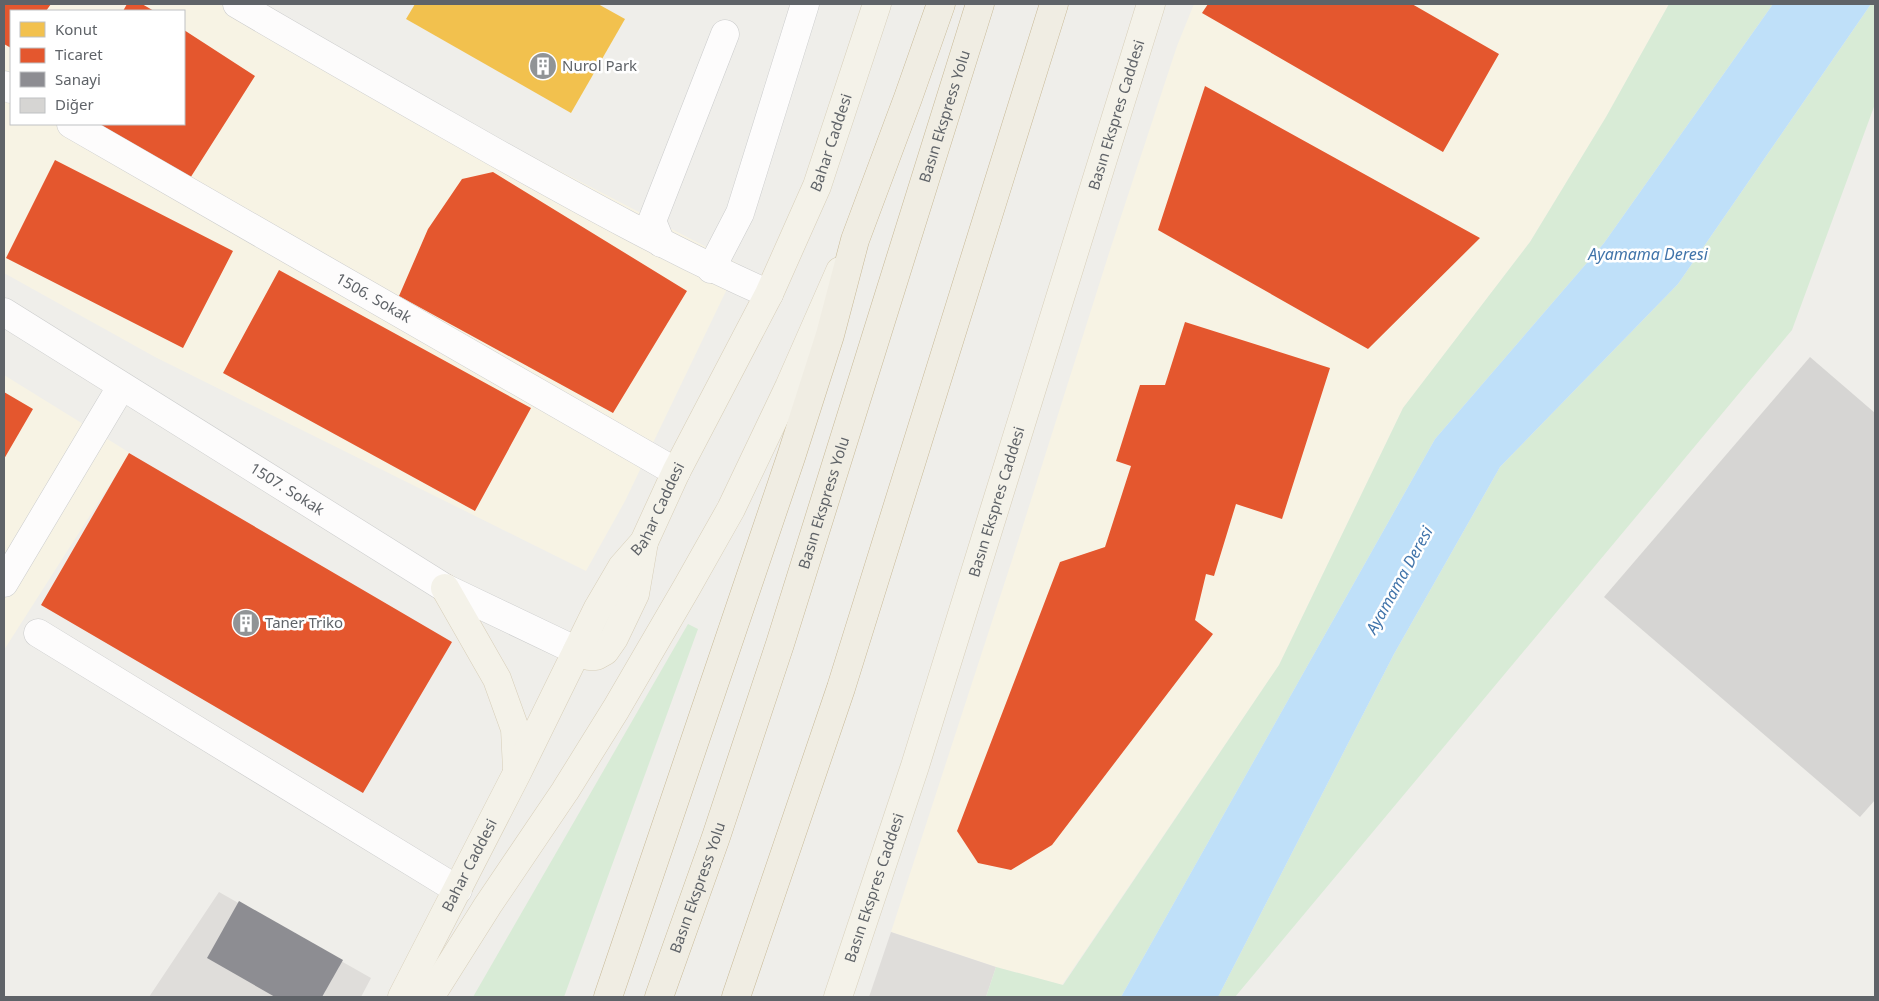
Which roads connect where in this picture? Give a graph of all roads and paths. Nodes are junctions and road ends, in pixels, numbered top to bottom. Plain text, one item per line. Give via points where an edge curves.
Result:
1 (237, 4) edge
2 (805, 4) edge
3 (877, 4) edge
4 (941, 4) edge
5 (980, 4) edge
6 (1054, 4) edge
7 (1151, 4) edge
8 (724, 34) dead end
9 (73, 125) edge
10 (854, 240) junction
11 (661, 243) junction
12 (711, 269) junction
13 (769, 294) junction
14 (4, 312) edge
15 (121, 386) junction
16 (676, 472) junction
17 (4, 583) edge
18 (445, 588) junction
19 (38, 633) dead end
20 (577, 651) junction
21 (517, 773) junction
22 (458, 890) junction
23 (402, 997) edge
24 (430, 997) edge
25 (608, 997) edge
26 (659, 997) edge
27 (736, 997) edge
28 (838, 997) edge

1 - 11 street
2 - 12 street via 740,213
3 - 13 main road, Bahar Caddesi via 817,186
4 - 10 highway
5 - 26 highway, Basın Ekspress Yolu via 780,644
6 - 27 highway via 841,688
7 - 28 main road, Basın Ekspres Caddesi via 918,756
8 - 11 street via 652,222
9 - 16 street, 1506. Sokak
10 - 24 main road via 739,492 687,587 565,791
10 - 25 highway via 830,335 791,457
11 - 12 street
12 - 13 street
13 - 16 main road, Bahar Caddesi
14 - 15 street, 1507. Sokak
15 - 17 street
15 - 18 street, 1507. Sokak
16 - 20 main road, Bahar Caddesi via 644,542 622,567
18 - 20 street, 1507. Sokak
18 - 21 main road via 497,679 515,729
19 - 22 street
20 - 21 main road, Bahar Caddesi
21 - 22 main road, Bahar Caddesi
22 - 23 main road, Bahar Caddesi

